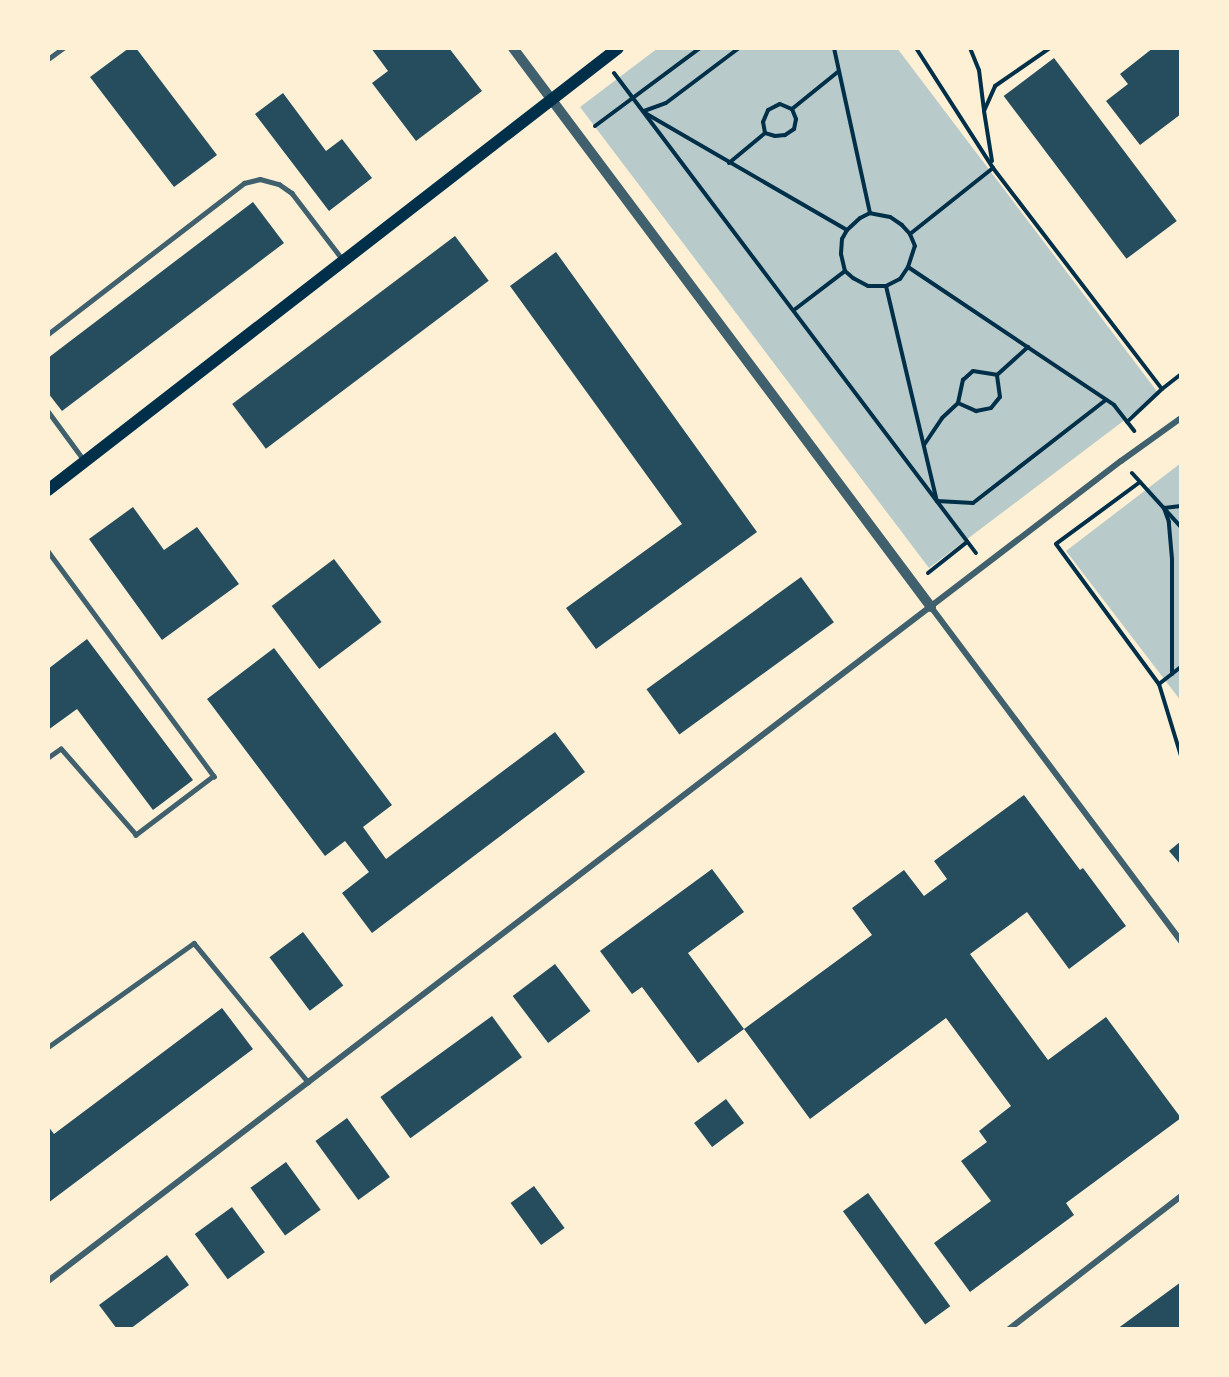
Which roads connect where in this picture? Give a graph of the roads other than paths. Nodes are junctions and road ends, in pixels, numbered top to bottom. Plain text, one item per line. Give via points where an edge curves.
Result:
1 (63, 48) edge
2 (513, 48) edge
3 (618, 48) edge
4 (48, 59) edge
5 (551, 99) junction
6 (344, 260) junction
7 (48, 334) edge
8 (48, 411) edge
9 (1181, 418) edge
10 (85, 461) junction
11 (48, 490) edge
12 (48, 551) edge
13 (931, 607) junction
14 (48, 758) edge
15 (1181, 940) edge
16 (48, 1047) edge
17 (308, 1082) junction
18 (1180, 1197) edge
19 (48, 1281) edge
20 (1009, 1329) edge

1 - 4 lane
2 - 5 street
3 - 5 main road
5 - 6 main road
5 - 13 street
6 - 7 lane via 292,193 279,184 260,179 244,183
6 - 10 main road
8 - 10 lane
9 - 13 street
10 - 11 main road
12 - 14 lane via 214,776 136,835 61,749
13 - 15 street
13 - 17 street
16 - 17 lane via 194,943
17 - 19 street
18 - 20 street

